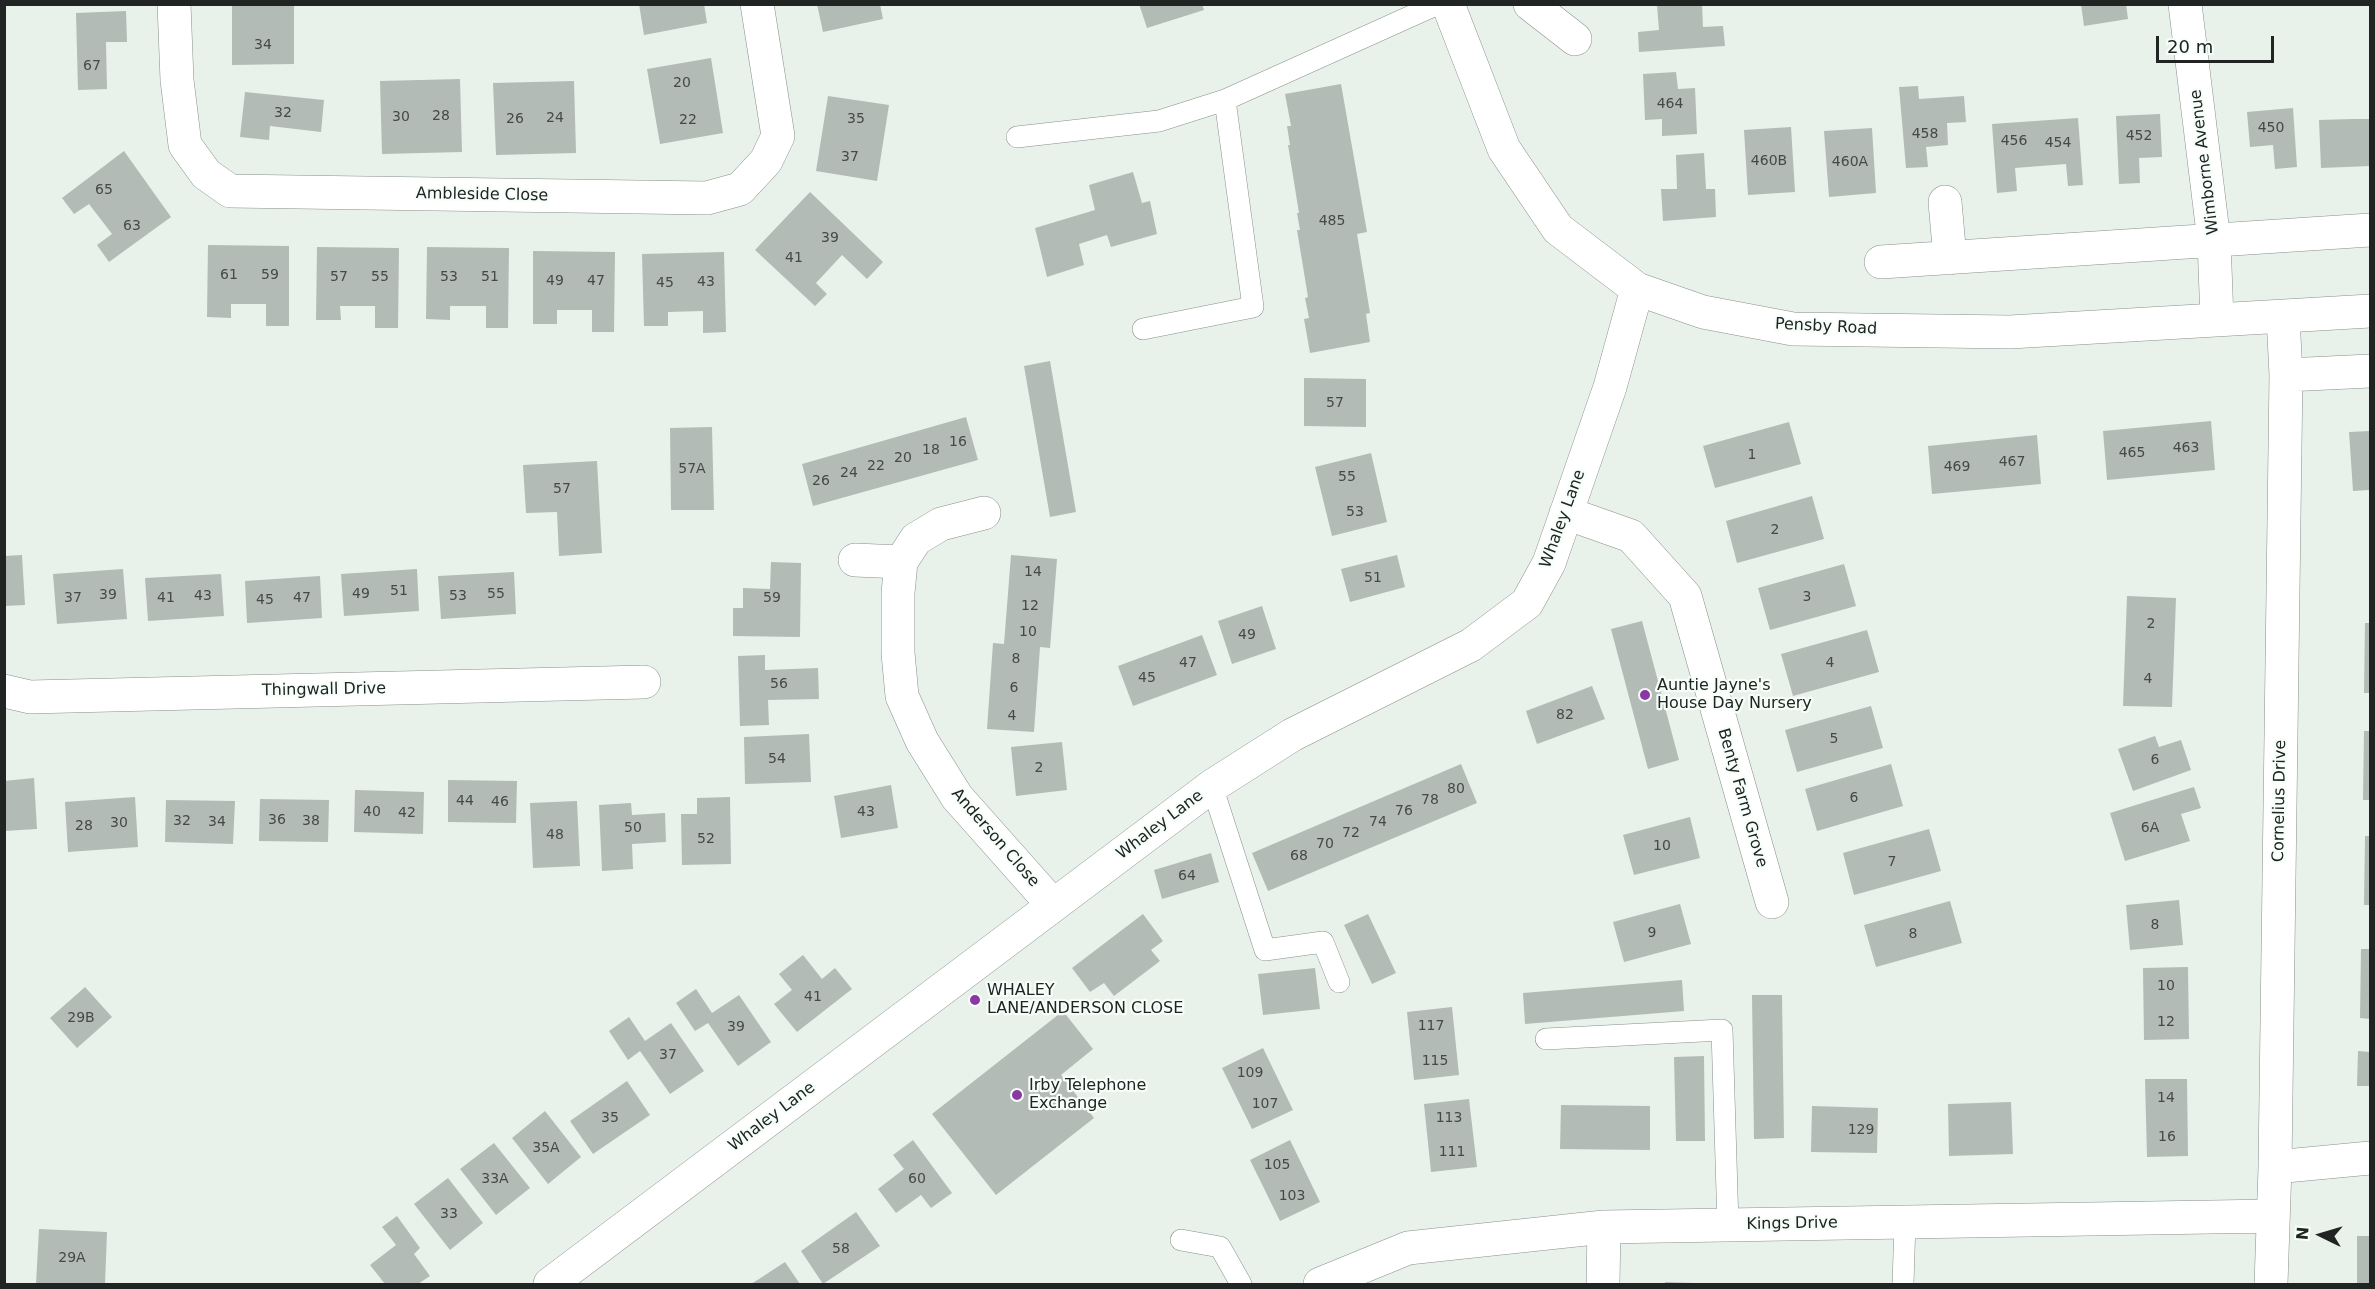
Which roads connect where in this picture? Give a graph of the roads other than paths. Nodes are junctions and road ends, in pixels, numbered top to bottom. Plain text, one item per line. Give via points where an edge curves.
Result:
1 (174, 4) edge
2 (757, 4) edge
3 (1438, 4) edge
4 (1449, 4) edge
5 (1530, 4) edge
6 (2185, 4) edge
7 (1575, 39) dead end
8 (1225, 100) junction
9 (1017, 137) dead end
10 (1945, 202) dead end
11 (2370, 230) edge
12 (2214, 241) junction
13 (1950, 258) junction
14 (1881, 262) dead end
15 (1637, 289) junction
16 (2370, 311) edge
17 (2283, 317) junction
18 (2217, 319) junction
19 (1143, 329) dead end
20 (2370, 371) edge
21 (2286, 375) junction
22 (984, 513) dead end
23 (1566, 513) junction
24 (855, 560) dead end
25 (901, 562) junction
26 (644, 682) dead end
27 (4, 692) edge
28 (1212, 786) junction
29 (1772, 902) dead end
30 (1053, 905) junction
31 (1340, 982) dead end
32 (1546, 1039) dead end
33 (2370, 1158) edge
34 (2275, 1167) junction
35 (2272, 1216) junction
36 (1905, 1222) junction
37 (1728, 1225) junction
38 (1604, 1227) junction
39 (1181, 1240) dead end
40 (550, 1284) edge
41 (1241, 1284) edge
42 (1320, 1284) edge
43 (1603, 1284) edge
44 (1903, 1284) edge
45 (2271, 1284) edge

1 - 2 street, Ambleside Close via 185,146 206,174 230,192 707,198 740,189 766,161 778,136
3 - 8 lane
4 - 15 street, Pensby Road via 1504,149 1558,229
5 - 7 street
6 - 12 street, Wimborne Avenue
8 - 9 lane via 1160,121
8 - 19 lane via 1253,307
10 - 13 street
11 - 12 street
12 - 13 street
12 - 18 street, Wimborne Avenue
13 - 14 street
15 - 18 street, Pensby Road via 1703,312 1793,329 2010,332
15 - 23 street, Whaley Lane via 1610,387
16 - 17 street, Pensby Road
17 - 18 street, Pensby Road
17 - 21 street, Cornelius Drive
20 - 21 street
21 - 34 street, Cornelius Drive
22 - 25 street, Anderson Close via 940,524 916,539
23 - 28 street, Whaley Lane via 1549,563 1527,603 1471,645 1292,735
23 - 29 street, Benty Farm Grove via 1630,536 1685,596
24 - 25 street
25 - 30 street, Anderson Close via 898,654 902,696 922,741 957,797
26 - 27 street, Thingwall Drive via 30,697
28 - 30 street, Whaley Lane
28 - 31 lane via 1265,950 1323,942
30 - 40 street, Whaley Lane
32 - 37 lane via 1722,1030
33 - 34 street
34 - 35 street, Cornelius Drive
35 - 36 street, Kings Drive
35 - 45 street, Cornelius Drive
36 - 37 street, Kings Drive
36 - 44 lane
37 - 38 street, Kings Drive
38 - 42 street, Kings Drive via 1408,1248
38 - 43 street
39 - 41 lane via 1220,1247

